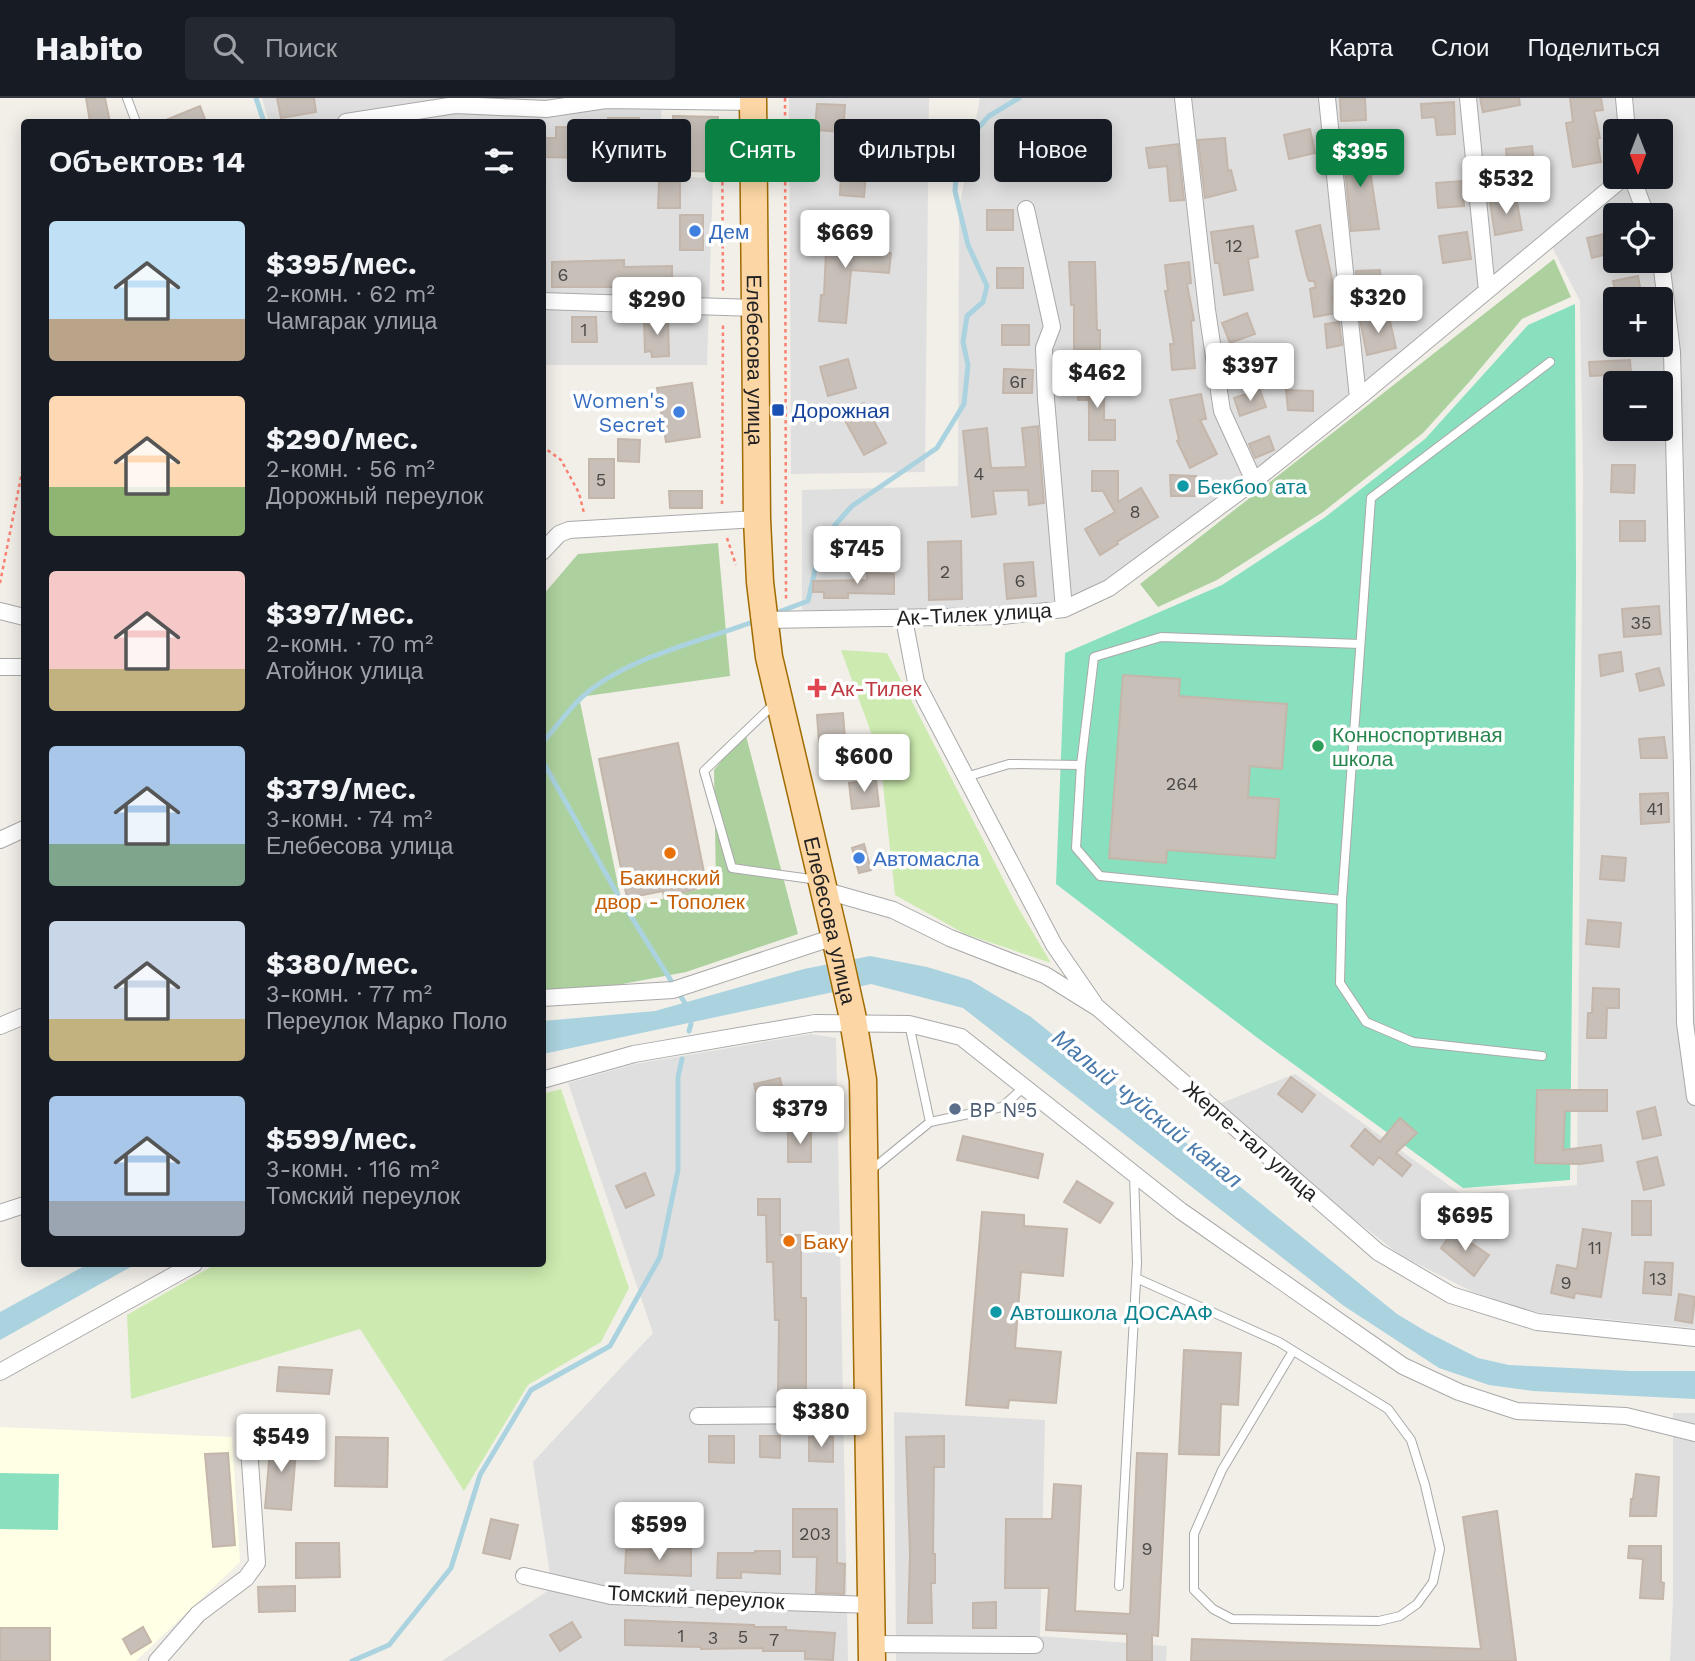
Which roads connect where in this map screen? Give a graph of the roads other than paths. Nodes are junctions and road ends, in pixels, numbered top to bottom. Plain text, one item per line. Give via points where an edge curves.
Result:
1 (127, 98) edge
2 (1183, 98) edge
3 (1327, 98) edge
4 (1468, 98) edge
5 (1624, 98) edge
6 (753, 100) edge
7 (135, 119) edge
8 (365, 119) edge
9 (1626, 119) edge
10 (1610, 189) edge
11 (1026, 208) dead end
12 (1662, 273) edge
13 (1487, 291) junction
14 (546, 300) edge
15 (755, 308) junction
16 (1550, 362) dead end
17 (1358, 398) junction
18 (1254, 481) junction
19 (757, 519) junction
20 (546, 543) edge
21 (1064, 609) junction
22 (0, 611) edge
23 (21, 616) edge
24 (775, 619) junction
25 (904, 619) junction
26 (1360, 644) junction
27 (0, 667) edge
28 (21, 667) edge
29 (779, 700) junction
30 (1081, 765) junction
31 (967, 776) junction
32 (21, 830) edge
33 (0, 840) edge
34 (822, 885) junction
35 (1342, 900) junction
36 (836, 943) junction
37 (546, 998) edge
38 (1098, 1008) junction
39 (21, 1017) edge
40 (853, 1018) junction
41 (909, 1024) junction
42 (0, 1026) edge
43 (1542, 1056) dead end
44 (546, 1079) edge
45 (1024, 1087) junction
46 (1695, 1097) edge
47 (930, 1122) junction
48 (1133, 1172) junction
49 (864, 1176) junction
50 (21, 1206) edge
51 (0, 1213) edge
52 (189, 1267) edge
53 (1136, 1279) junction
54 (1695, 1338) edge
55 (1293, 1351) junction
56 (0, 1372) edge
57 (868, 1415) junction
58 (698, 1416) dead end
59 (1695, 1433) edge
60 (249, 1447) dead end
61 (524, 1576) dead end
62 (1119, 1586) dead end
63 (871, 1605) junction
64 (1035, 1645) dead end
65 (872, 1652) edge
66 (157, 1661) edge

1 - 7 lane
2 - 18 street via 1222,411
3 - 17 street
4 - 13 street
5 - 9 street
6 - 8 street via 606,100 545,108 455,105
6 - 15 main road, Елебесова улица
10 - 13 street, Ак-Тилек улица
11 - 21 street via 1052,327 1044,361
12 - 46 street via 1672,352 1685,1023
13 - 17 street, Ак-Тилек улица
14 - 15 street
15 - 19 main road, Елебесова улица
16 - 26 lane via 1371,498
17 - 18 street, Ак-Тилек улица
18 - 21 street, Ак-Тилек улица via 1109,588
19 - 20 street via 569,530
19 - 24 main road, Елебесова улица
21 - 25 street, Ак-Тилек улица
22 - 23 street
24 - 25 street, Ак-Тилек улица
24 - 29 main road, Елебесова улица via 769,657
25 - 31 street via 916,682
26 - 30 lane via 1161,637 1094,657
26 - 35 lane
27 - 28 street
29 - 34 main road, Елебесова улица
29 - 34 lane via 705,771 732,868
30 - 31 lane via 1009,764
30 - 35 lane via 1076,848 1100,876
31 - 38 street via 1054,945
32 - 33 street
34 - 36 main road, Елебесова улица
34 - 38 street, Жерге-тал улица via 893,909 950,938 1045,975
35 - 43 lane via 1340,982 1366,1022 1413,1042
36 - 37 street via 822,941 673,990
36 - 40 main road, Елебесова улица
38 - 54 street, Жерге-тал улица via 1378,1252 1451,1295 1537,1322
39 - 42 street
40 - 41 street
40 - 44 street via 634,1054
40 - 49 main road, Елебесова улица via 863,1080
41 - 45 street via 961,1037
41 - 47 lane
45 - 47 lane via 1002,1107
45 - 48 street
47 - 49 lane
48 - 53 lane
48 - 59 street via 1181,1211 1403,1366 1459,1392 1517,1411 1626,1416
49 - 57 main road, Елебесова улица
50 - 51 street
52 - 56 street
53 - 55 lane
53 - 62 lane
55 - 55 lane via 1388,1409 1411,1440 1440,1549 1433,1583 1418,1604 1400,1616 1379,1620 1232,1619 1213,1609 1194,1590 1194,1534 1222,1470
57 - 58 street
57 - 63 main road, Елебесова улица
60 - 66 street via 257,1563 246,1578 198,1614
61 - 63 street, Томский переулок via 611,1595
63 - 65 main road, Елебесова улица
64 - 65 street

